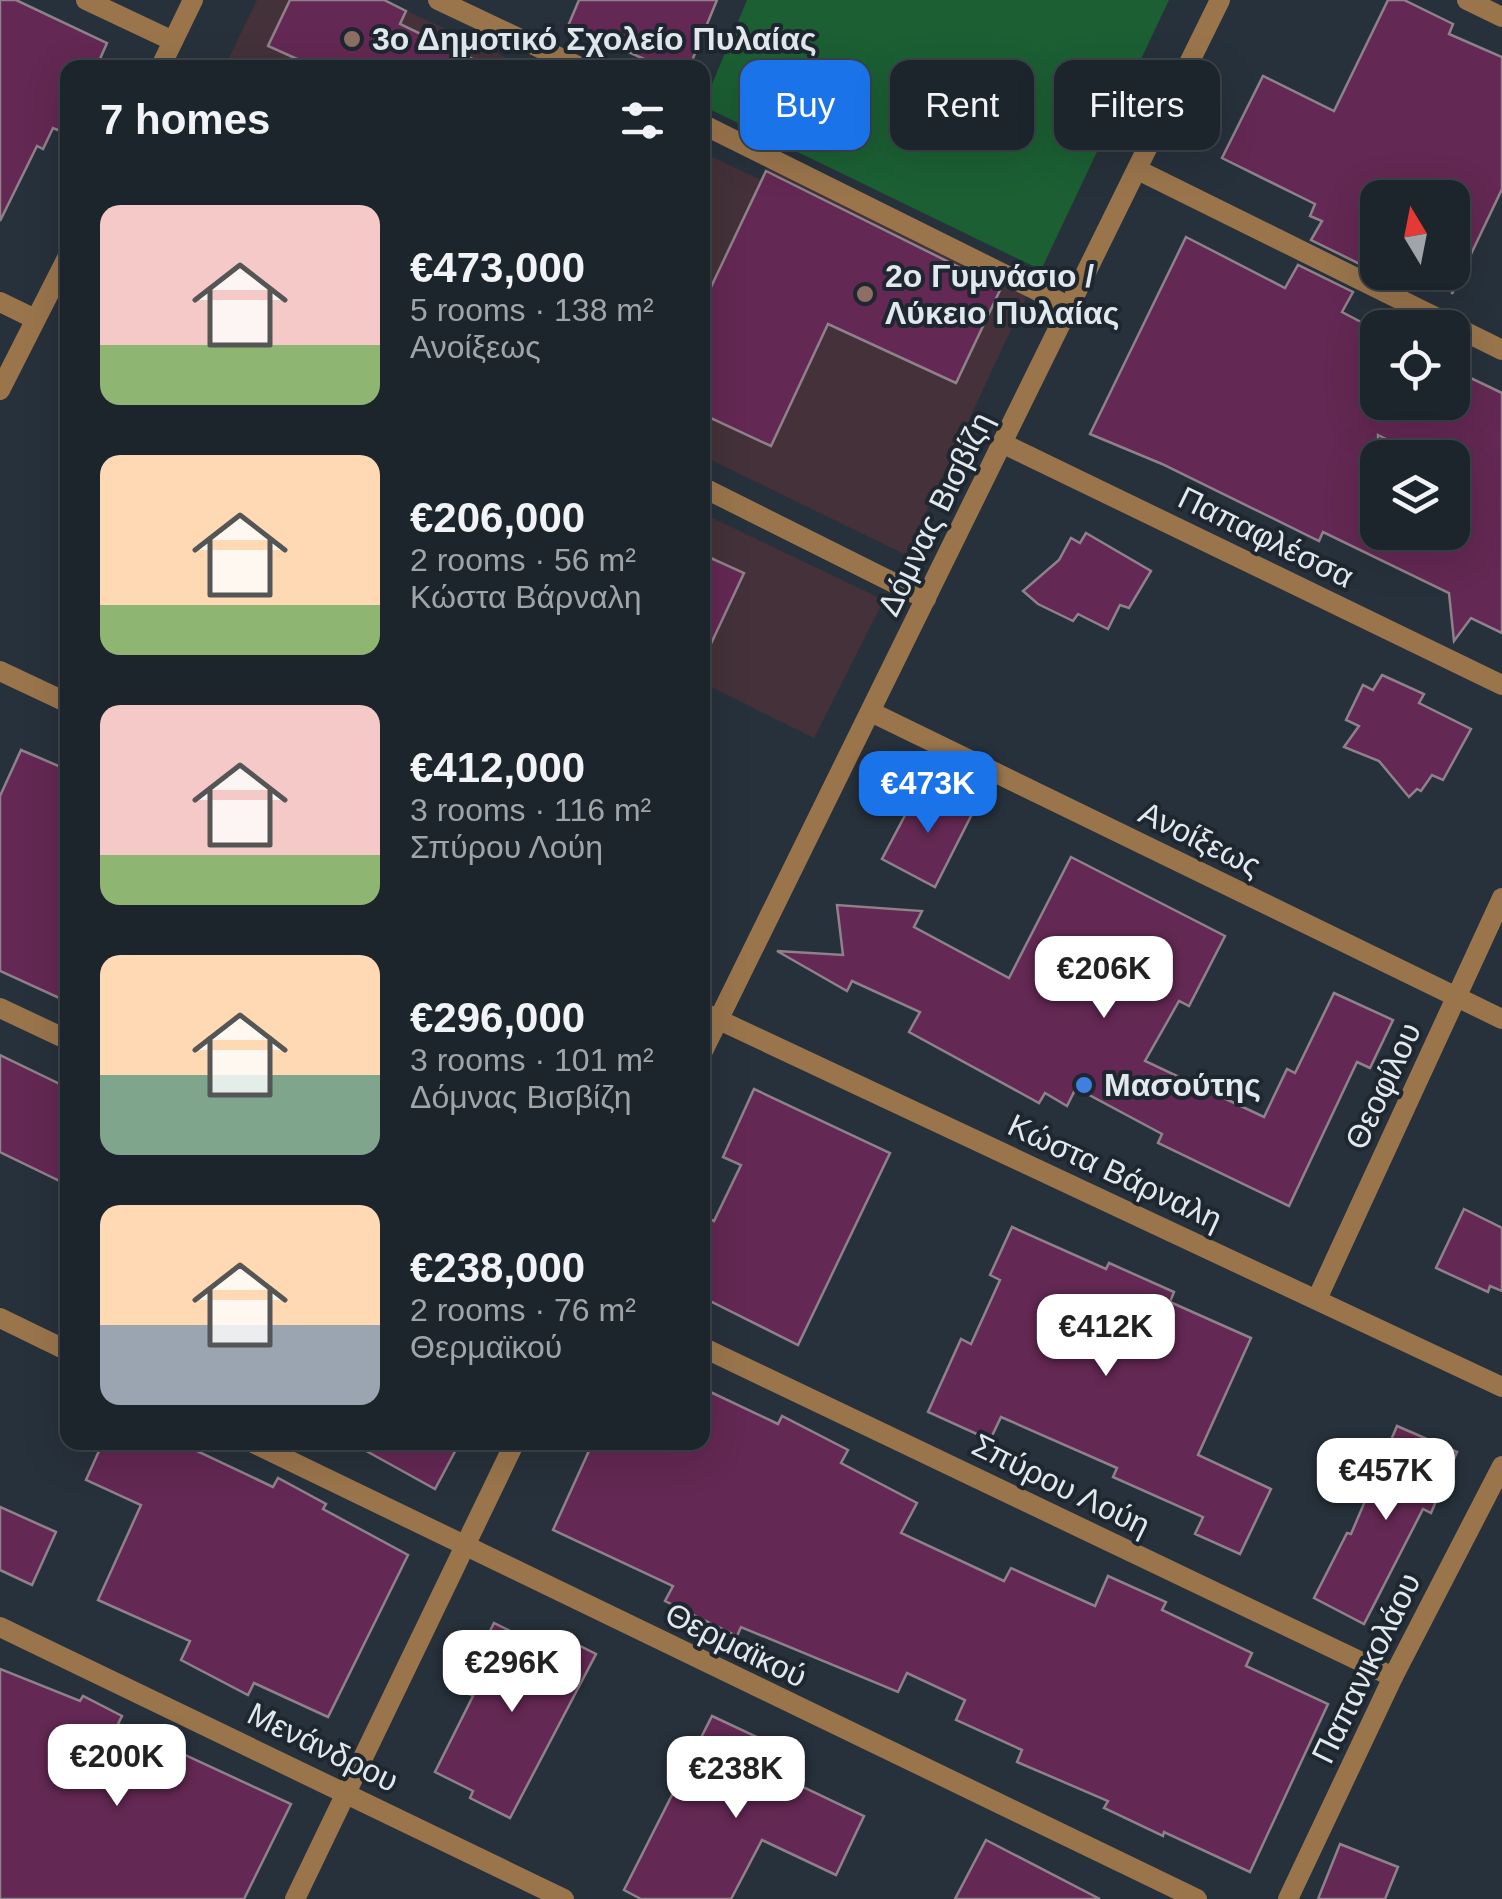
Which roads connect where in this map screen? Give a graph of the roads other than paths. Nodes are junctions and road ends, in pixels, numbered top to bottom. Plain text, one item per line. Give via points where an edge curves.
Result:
1 (86, 0) edge
2 (193, 0) edge
3 (438, 0) edge
4 (1220, 0) edge
5 (1468, 0) edge
6 (1502, 17) edge
7 (172, 41) junction
8 (164, 60) edge
9 (565, 60) edge
10 (710, 128) edge
11 (1138, 170) junction
12 (60, 272) edge
13 (0, 302) edge
14 (1070, 307) junction
15 (36, 319) junction
16 (1502, 350) edge
17 (0, 390) edge
18 (1004, 444) junction
19 (710, 491) edge
20 (926, 599) junction
21 (0, 671) edge
22 (1502, 685) edge
23 (60, 700) edge
24 (871, 712) junction
25 (1502, 898) edge
26 (1457, 998) junction
27 (0, 1008) edge
28 (711, 1016) edge
29 (1502, 1019) edge
30 (60, 1036) edge
31 (1318, 1299) junction
32 (0, 1318) edge
33 (60, 1347) edge
34 (710, 1351) edge
35 (1502, 1387) edge
36 (266, 1450) edge
37 (511, 1450) edge
38 (1502, 1466) edge
39 (464, 1549) junction
40 (0, 1627) edge
41 (1393, 1677) junction
42 (347, 1791) junction
43 (295, 1899) edge
44 (564, 1899) edge
45 (1197, 1899) edge
46 (1288, 1899) edge

1 - 7 street
2 - 7 street
3 - 9 street
4 - 11 street, Δόμνας Βισβίζη
5 - 6 street
7 - 8 street
10 - 14 street
11 - 14 street, Δόμνας Βισβίζη
11 - 16 street
12 - 15 street
13 - 15 street
14 - 18 street, Δόμνας Βισβίζη
15 - 17 street
18 - 20 street, Δόμνας Βισβίζη
18 - 22 street, Παπαφλέσσα
19 - 20 street
20 - 24 street, Δόμνας Βισβίζη
21 - 23 street
24 - 26 street, Ανοίξεως
24 - 28 street, Δόμνας Βισβίζη
25 - 26 street, Θεοφίλου
26 - 29 street, Ανοίξεως
26 - 31 street, Θεοφίλου
27 - 30 street
28 - 31 street, Κώστα Βάρναλη
31 - 35 street, Κώστα Βάρναλη
32 - 33 street
34 - 41 street, Σπύρου Λούη
36 - 39 street, Θερμαϊκού
37 - 39 street
38 - 41 street, Παπανικολάου
39 - 42 street
39 - 45 street, Θερμαϊκού
40 - 42 street, Μενάνδρου
41 - 46 street, Παπανικολάου
42 - 43 street
42 - 44 street, Μενάνδρου

